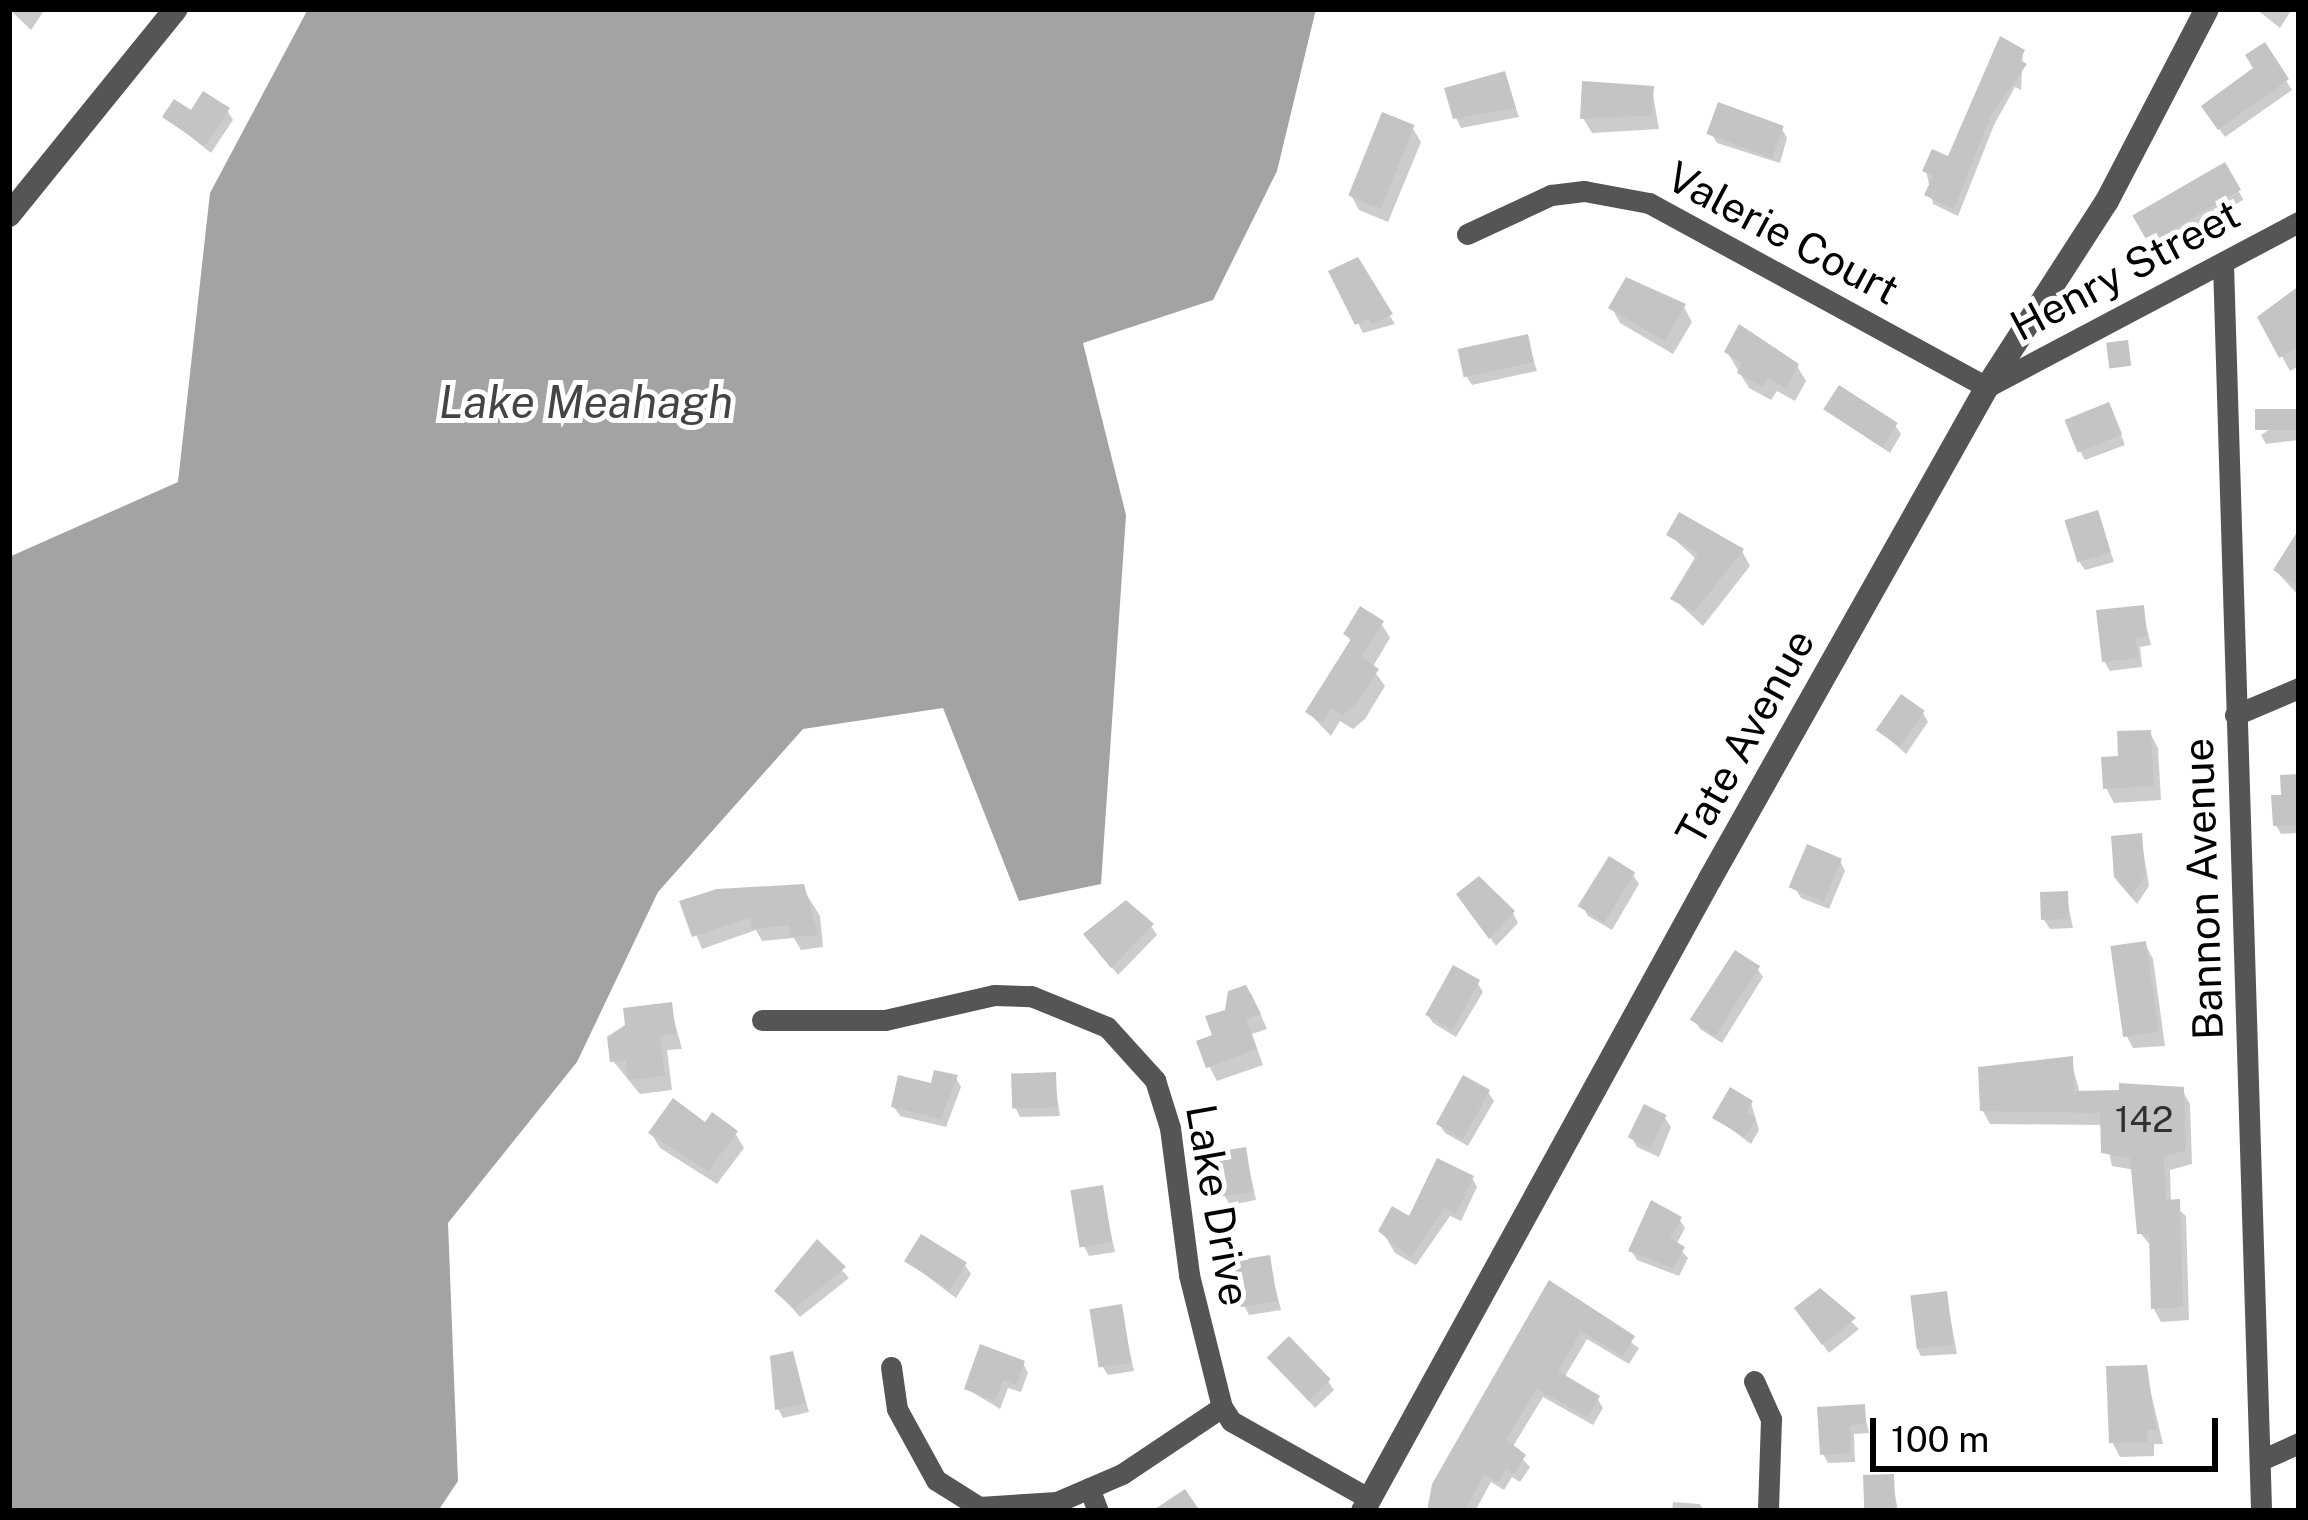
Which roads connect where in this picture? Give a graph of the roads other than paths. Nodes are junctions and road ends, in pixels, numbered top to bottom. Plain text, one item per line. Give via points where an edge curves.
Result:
1 (176, 9) edge
2 (2207, 9) edge
3 (9, 214) edge
4 (2299, 222) edge
5 (1467, 234) dead end
6 (2223, 264) junction
7 (1987, 387) junction
8 (2299, 688) edge
9 (2235, 715) junction
10 (763, 1020) dead end
11 (891, 1367) dead end
12 (1754, 1381) dead end
13 (1222, 1407) junction
14 (2299, 1443) edge
15 (2261, 1460) junction
16 (1089, 1489) junction
17 (1366, 1505) edge
18 (1098, 1511) edge
19 (1768, 1511) edge
20 (2261, 1511) edge

1 - 3 street
2 - 7 street, Tate Avenue via 2107,201
4 - 6 street, Henry Street
5 - 7 street, Valerie Court via 1551,195 1584,191 1648,203
6 - 7 street, Henry Street
6 - 9 street, Bannon Avenue
7 - 17 street, Tate Avenue
8 - 9 street
9 - 15 street, Bannon Avenue
10 - 13 street, Lake Drive via 885,1020 994,995 1031,996 1107,1027 1155,1080 1165,1112 1189,1275
11 - 16 street via 913,1442 956,1495 979,1508 1011,1509
12 - 19 street via 1771,1419
13 - 16 street
13 - 17 street via 1231,1421
14 - 15 street
15 - 20 street, Bannon Avenue
16 - 18 street

